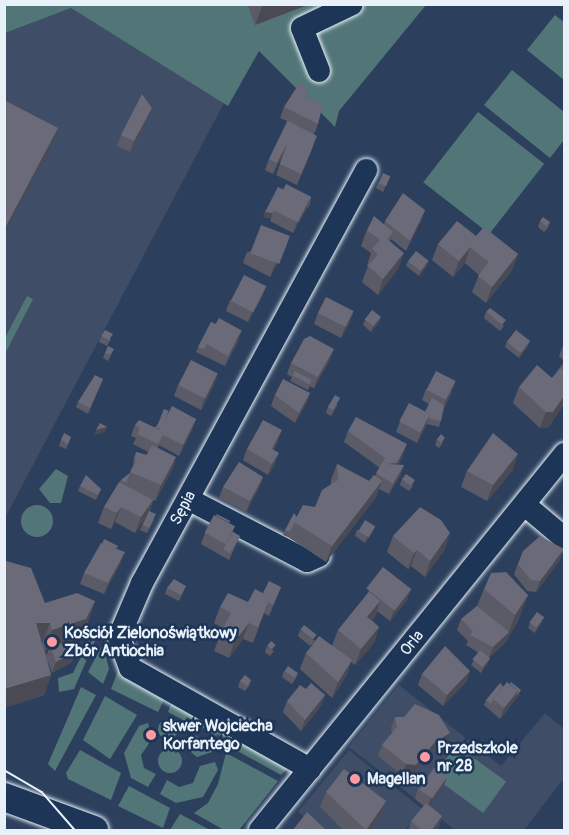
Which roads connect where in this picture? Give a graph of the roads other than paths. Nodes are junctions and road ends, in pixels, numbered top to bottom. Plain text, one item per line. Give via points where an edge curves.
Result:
1 (352, 4) edge
2 (319, 71) dead end
3 (366, 170) dead end
4 (564, 454) edge
5 (188, 499) junction
6 (525, 505) junction
7 (564, 538) edge
8 (319, 556) dead end
9 (310, 769) junction
10 (4, 797) edge
11 (94, 831) edge
12 (260, 831) edge

1 - 2 street via 302,28
3 - 5 street, Sępia
4 - 6 street, Orla
5 - 8 street via 307,561
5 - 9 street, Sępia via 119,630 122,658 130,668
6 - 7 street
6 - 9 street, Orla
9 - 12 street, Orla
10 - 11 main road

